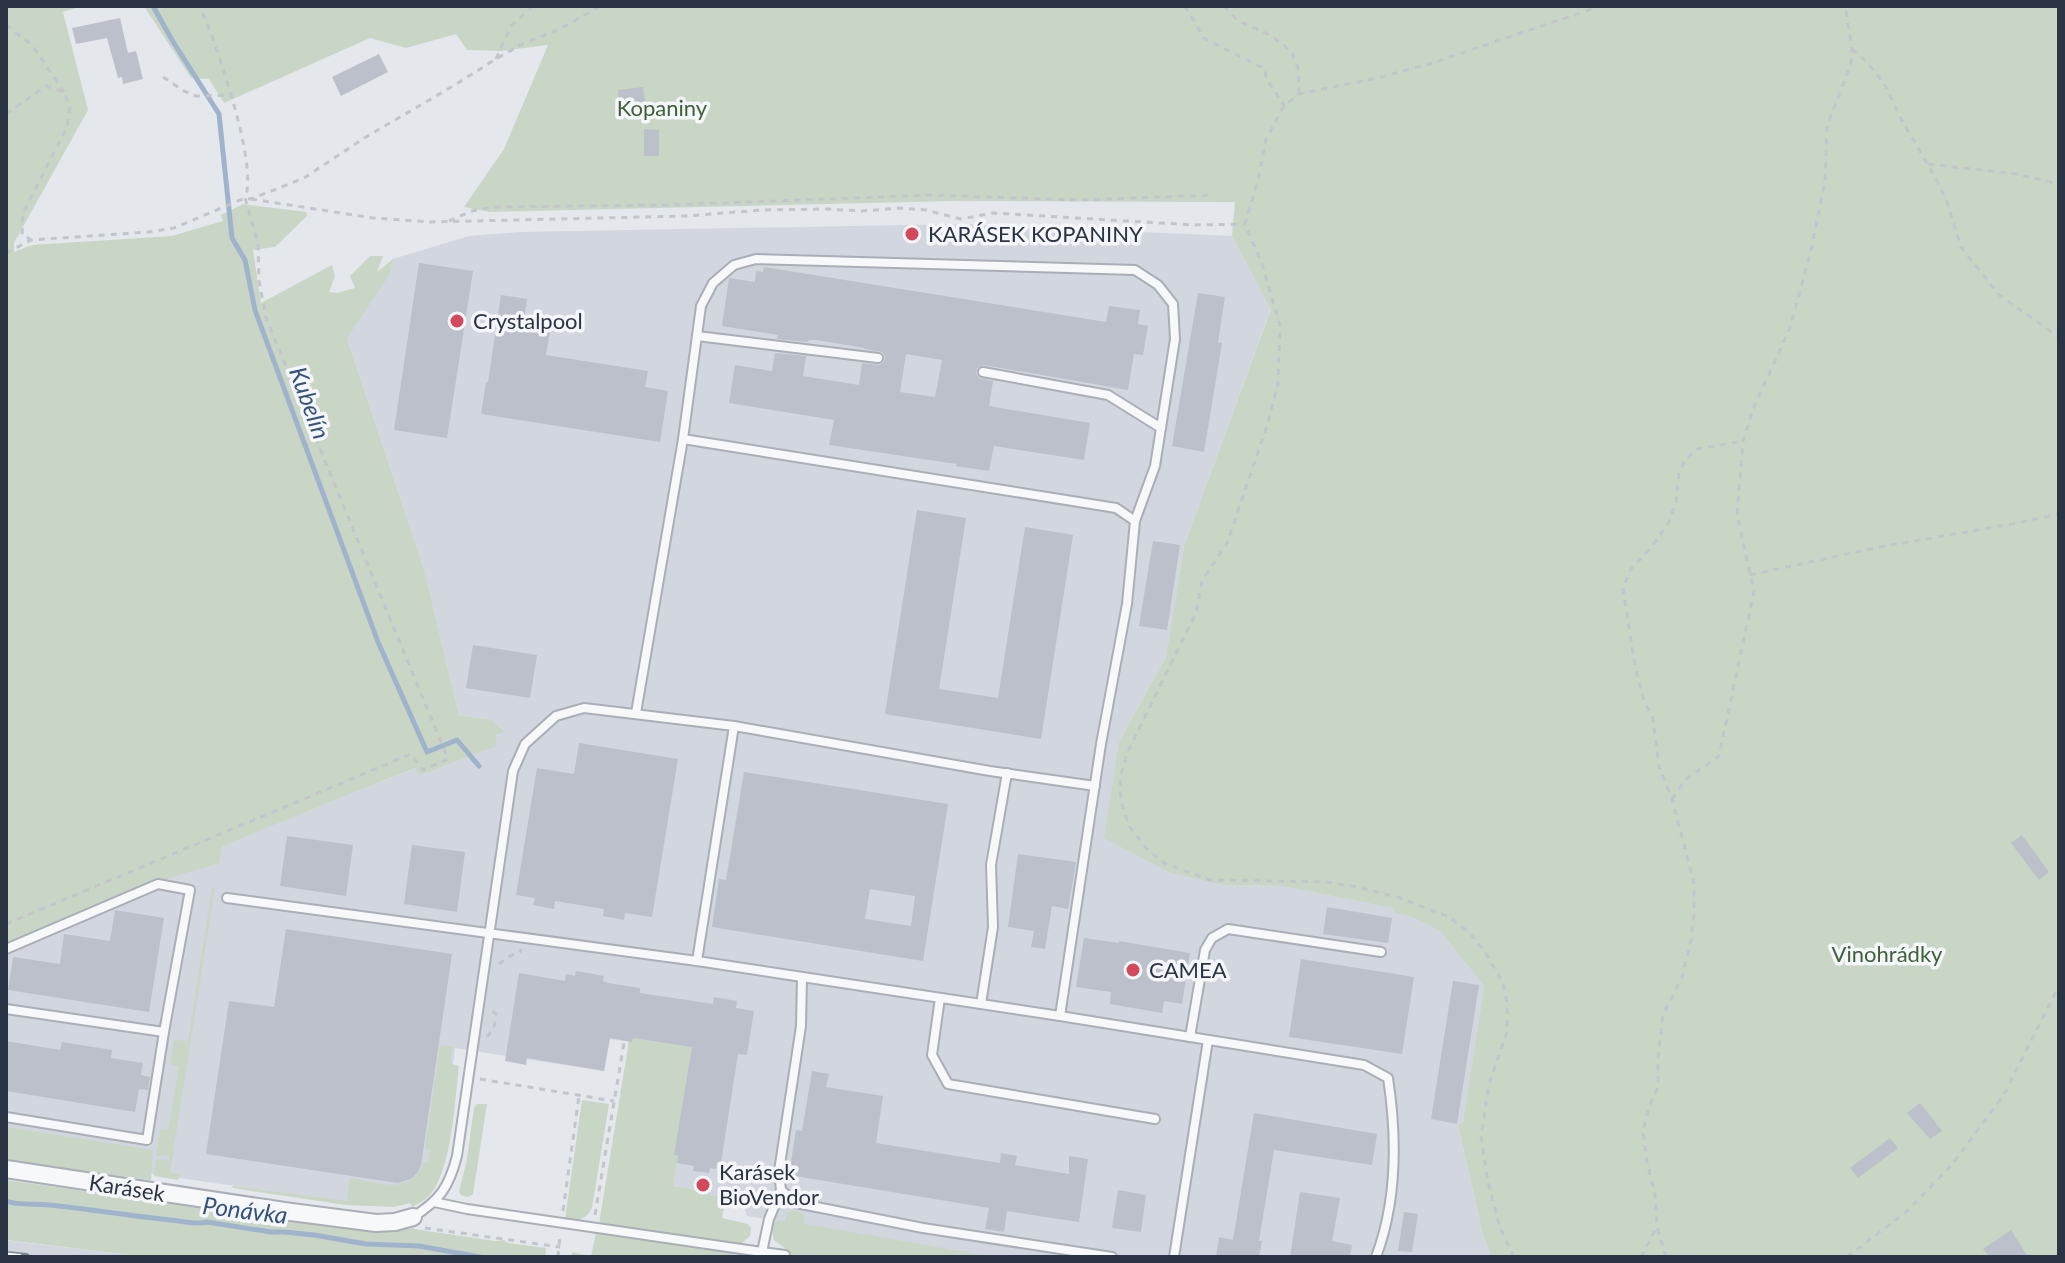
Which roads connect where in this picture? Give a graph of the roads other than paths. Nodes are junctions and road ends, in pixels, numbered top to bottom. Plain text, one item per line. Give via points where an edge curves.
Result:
1 (697, 336) junction
2 (878, 358) dead end
3 (983, 372) dead end
4 (1161, 428) junction
5 (683, 439) junction
6 (1135, 521) junction
7 (636, 713) junction
8 (734, 726) junction
9 (1007, 773) junction
10 (1095, 786) junction
11 (227, 898) dead end
12 (489, 934) junction
13 (6, 949) edge
14 (1381, 952) dead end
15 (697, 961) junction
16 (802, 977) junction
17 (940, 998) junction
18 (981, 1004) junction
19 (6, 1009) edge
20 (1060, 1016) junction
21 (164, 1032) junction
22 (1190, 1037) junction
23 (1208, 1040) junction
24 (6, 1117) edge
25 (1155, 1119) dead end
26 (6, 1169) edge
27 (781, 1190) junction
28 (434, 1202) junction
29 (413, 1217) joint
30 (762, 1252) junction
31 (785, 1255) edge
32 (1112, 1257) edge
33 (1174, 1257) edge
34 (1376, 1257) edge

1 - 2 lane
1 - 4 lane via 701,306 713,283 734,265 756,259 1135,270 1158,285 1173,304 1175,339
1 - 5 lane
3 - 4 lane via 1108,395
4 - 6 lane via 1155,466
5 - 6 lane via 1116,508
5 - 7 lane
6 - 10 lane via 1127,604
7 - 8 lane, Karásek
7 - 12 lane, Karásek via 584,708 556,716 525,744 513,771
8 - 9 lane, Karásek
8 - 15 lane
9 - 10 lane, Karásek
9 - 18 lane via 991,865 993,927
10 - 20 lane
11 - 12 lane
12 - 15 lane
12 - 28 lane, Karásek via 457,1156 451,1178
13 - 21 lane via 158,884 190,890
14 - 22 lane via 1228,929 1212,938 1205,950
15 - 16 lane
16 - 17 lane
16 - 27 lane
17 - 18 lane
17 - 25 lane via 932,1055 948,1084
18 - 20 lane
19 - 21 lane
20 - 22 lane
21 - 24 lane via 147,1140
22 - 23 lane
23 - 33 lane
23 - 34 lane via 1364,1065 1388,1078 1395,1151 1385,1232
26 - 29 street, Karásek via 376,1223
27 - 30 lane
27 - 32 lane via 796,1203
28 - 29 lane, Karásek
28 - 30 lane
30 - 31 lane

